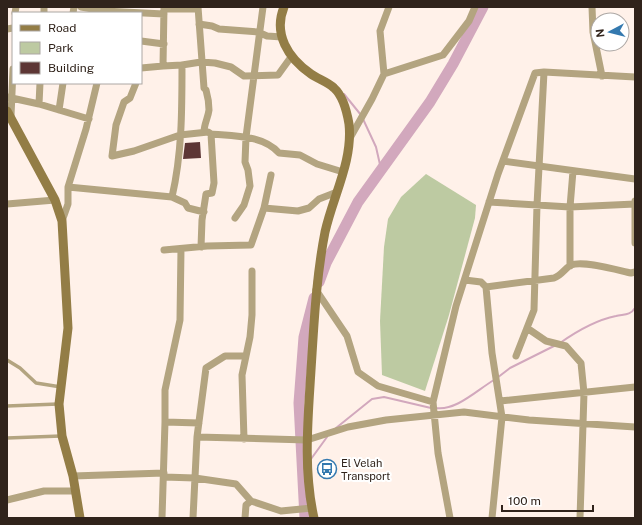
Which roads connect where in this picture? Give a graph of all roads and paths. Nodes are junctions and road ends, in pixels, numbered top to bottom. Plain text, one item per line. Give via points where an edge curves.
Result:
1 (81, 7) edge
2 (262, 7) edge
3 (284, 7) edge
4 (389, 7) edge
5 (475, 7) edge
6 (592, 7) edge
7 (198, 8) edge
8 (108, 10) edge
9 (164, 10) edge
10 (199, 24) junction
11 (260, 33) junction
12 (282, 36) junction
13 (142, 41) edge
14 (164, 44) junction
15 (291, 56) junction
16 (201, 62) junction
17 (182, 65) junction
18 (163, 66) junction
19 (142, 68) edge
20 (544, 72) junction
21 (384, 74) junction
22 (12, 76) edge
23 (254, 76) junction
24 (602, 76) junction
25 (635, 77) edge
26 (40, 84) edge
27 (63, 84) edge
28 (98, 84) edge
29 (136, 84) edge
30 (9, 96) edge
31 (39, 104) junction
32 (59, 110) junction
33 (9, 114) edge
34 (89, 120) junction
35 (208, 133) junction
36 (180, 135) junction
37 (246, 137) junction
38 (350, 138) junction
39 (503, 161) junction
40 (540, 166) junction
41 (573, 171) junction
42 (343, 172) junction
43 (271, 175) dead end
44 (635, 179) edge
45 (68, 187) junction
46 (337, 192) junction
47 (172, 197) junction
48 (55, 200) junction
49 (635, 201) edge
50 (489, 202) junction
51 (7, 204) edge
52 (635, 204) edge
53 (536, 205) junction
54 (570, 207) junction
55 (264, 208) junction
56 (204, 212) junction
57 (235, 218) dead end
58 (62, 221) junction
59 (635, 243) edge
60 (201, 247) junction
61 (181, 249) junction
62 (164, 250) dead end
63 (570, 266) junction
64 (252, 271) dead end
65 (635, 272) edge
66 (465, 280) junction
67 (533, 281) junction
68 (486, 287) junction
69 (316, 290) junction
70 (527, 328) junction
71 (245, 356) junction
72 (516, 356) dead end
73 (7, 360) edge
74 (635, 387) edge
75 (62, 388) junction
76 (584, 393) junction
77 (432, 402) junction
78 (500, 402) junction
79 (59, 404) junction
80 (7, 406) edge
81 (434, 416) junction
82 (502, 417) junction
83 (165, 422) junction
84 (199, 423) junction
85 (583, 423) junction
86 (635, 427) edge
87 (62, 436) junction
88 (197, 437) junction
89 (7, 438) edge
90 (244, 439) junction
91 (307, 440) junction
92 (164, 475) junction
93 (73, 476) junction
94 (195, 478) junction
95 (76, 491) junction
96 (7, 500) edge
97 (252, 501) junction
98 (312, 508) junction
99 (80, 518) edge
100 (162, 518) edge
101 (193, 518) edge
102 (245, 518) edge
103 (314, 518) edge
104 (450, 518) edge
105 (492, 518) edge
106 (580, 518) edge

1 - 8 street
2 - 11 street
3 - 12 main road via 281,14
4 - 21 street via 380,31
5 - 21 street via 469,21 443,55
6 - 24 street
7 - 9 street
7 - 10 street
8 - 9 street
9 - 14 street
10 - 11 street via 219,29
10 - 16 street
11 - 12 street via 267,36
11 - 23 street
12 - 15 main road
13 - 14 street
14 - 18 street
15 - 23 street via 278,75
15 - 38 main road via 310,74 334,88 345,108
16 - 17 street
16 - 23 street via 231,67 244,76
16 - 35 street via 209,111 205,121
17 - 18 street
17 - 36 street
18 - 19 street
20 - 24 street
20 - 39 street via 535,74
20 - 40 street
21 - 38 street
22 - 30 street
23 - 37 street
24 - 25 street
26 - 31 street
27 - 32 street
28 - 34 street
29 - 36 street via 130,98 124,102 116,125 112,156
30 - 31 street
30 - 33 street
31 - 32 street
32 - 34 street
33 - 48 main road
34 - 45 street
35 - 36 street
35 - 37 street
35 - 56 street via 214,182 212,192 206,194
36 - 47 street
37 - 42 street via 272,144 279,153 300,155 316,164
37 - 57 street via 245,162 250,186 244,205
38 - 42 main road
39 - 40 street
39 - 50 street
40 - 41 street
40 - 53 street
41 - 44 street
41 - 54 street
42 - 46 main road
43 - 55 street
45 - 47 street
45 - 58 street via 68,204
46 - 55 street via 319,199 309,208 298,211
46 - 69 main road via 326,230
47 - 56 street via 185,203 188,208
48 - 51 street
48 - 58 main road
49 - 52 street
50 - 53 street
50 - 66 street
52 - 54 street
52 - 59 street
53 - 54 street
53 - 67 street
54 - 63 street
55 - 60 street via 251,245
56 - 60 street
58 - 75 main road via 68,328
60 - 61 street
61 - 62 street
61 - 83 street via 180,320 165,390
63 - 65 street via 580,264
63 - 67 street via 560,276
64 - 71 street via 252,316
66 - 68 street via 481,282
66 - 77 street
67 - 68 street
67 - 70 street via 534,310
68 - 78 street
69 - 77 street via 347,336 358,372 378,386
69 - 91 main road
70 - 72 street
70 - 76 street via 546,341 566,346 581,363
71 - 84 street via 225,356 206,368
71 - 90 street via 242,375
73 - 75 lane via 20,368 36,384
74 - 76 street
75 - 79 main road
76 - 78 street
76 - 85 street
77 - 81 street
78 - 82 street
79 - 80 lane
79 - 87 main road
81 - 82 street via 464,412
81 - 91 street via 386,420 348,427
81 - 104 street
82 - 85 street
82 - 105 street
83 - 84 street
83 - 92 street
84 - 88 street
85 - 86 street
85 - 106 street
87 - 89 lane
87 - 93 main road
88 - 90 street
88 - 94 street
90 - 91 street
91 - 98 main road
92 - 93 street
92 - 94 street
92 - 100 street
93 - 95 main road
94 - 97 street via 236,484
94 - 101 street
95 - 96 street via 44,491
95 - 99 main road
97 - 98 street via 281,511
97 - 102 street via 246,505
98 - 103 main road

